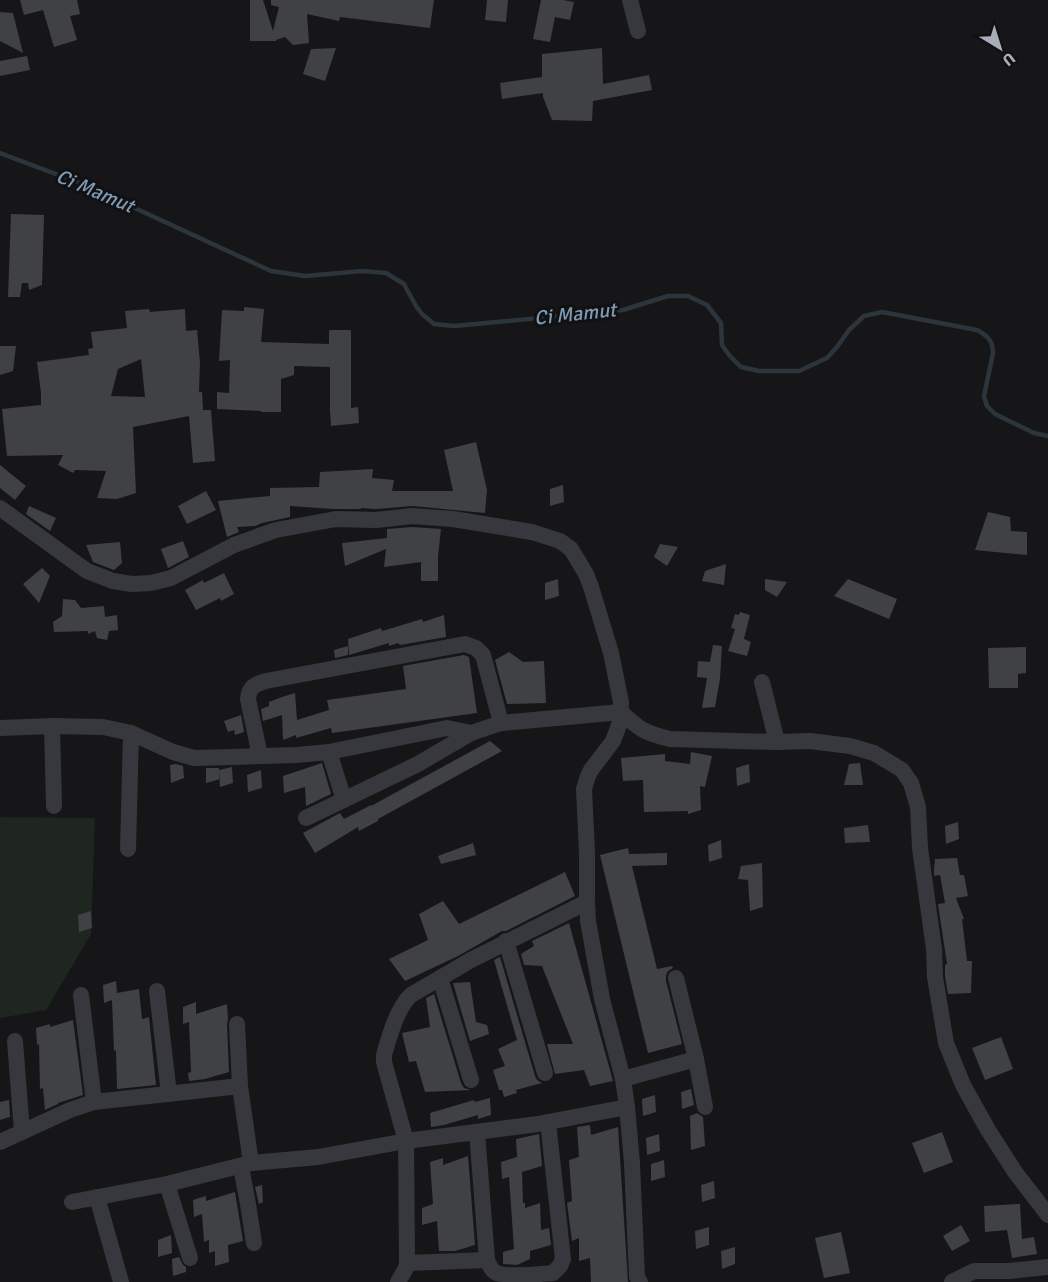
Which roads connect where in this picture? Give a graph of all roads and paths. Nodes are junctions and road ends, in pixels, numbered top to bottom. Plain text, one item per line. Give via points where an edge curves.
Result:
1 (630, 0) edge
2 (638, 32) dead end
3 (0, 508) edge
4 (762, 682) dead end
5 (621, 712) junction
6 (501, 723) junction
7 (52, 726) junction
8 (0, 728) edge
9 (131, 733) junction
10 (471, 733) junction
11 (777, 742) junction
12 (329, 752) junction
13 (260, 756) junction
14 (344, 800) junction
15 (54, 806) dead end
16 (306, 818) dead end
17 (128, 849) dead end
18 (587, 902) junction
19 (506, 941) junction
20 (440, 978) junction
21 (676, 978) dead end
22 (157, 991) dead end
23 (81, 995) dead end
24 (237, 1024) dead end
25 (15, 1041) dead end
26 (696, 1059) junction
27 (545, 1073) dead end
28 (623, 1079) junction
29 (471, 1080) dead end
30 (240, 1086) junction
31 (169, 1094) junction
32 (94, 1102) junction
33 (627, 1107) junction
34 (705, 1107) dead end
35 (548, 1122) junction
36 (22, 1132) junction
37 (477, 1132) junction
38 (406, 1140) junction
39 (0, 1143) edge
40 (246, 1165) junction
41 (167, 1184) junction
42 (97, 1197) junction
43 (72, 1202) dead end
44 (1048, 1215) edge
45 (254, 1243) dead end
46 (190, 1258) dead end
47 (487, 1260) junction
48 (407, 1263) junction
49 (1048, 1268) edge
50 (121, 1282) edge
51 (398, 1282) edge
52 (640, 1282) edge
53 (952, 1282) edge

1 - 2 street
3 - 5 street via 87,571 132,584 171,578 234,545 276,530 336,519 412,516 532,532 571,549 586,574 611,653
4 - 11 street
5 - 6 street
5 - 11 street via 639,729 670,739
5 - 18 street via 612,741 591,770 584,789
6 - 10 street
6 - 13 street via 483,655 465,644 256,684 248,699
7 - 8 street
7 - 9 street via 103,727
7 - 15 street
9 - 13 street via 194,758
9 - 17 street
10 - 12 street via 447,728
10 - 14 street
11 - 44 street via 810,741 874,753 902,770 911,783 918,807 935,977 946,1043 988,1130
12 - 13 street
12 - 14 street
14 - 16 street
18 - 19 street
18 - 28 street via 602,999
19 - 20 street
19 - 27 street
20 - 29 street
20 - 38 street via 404,1003 384,1055
21 - 26 street
22 - 31 street
23 - 32 street
24 - 30 street
25 - 36 street
26 - 28 street
26 - 34 street
28 - 33 street
30 - 31 street
30 - 40 street
31 - 32 street
32 - 36 street
33 - 35 street
33 - 52 street
35 - 37 street
35 - 47 street via 563,1259 560,1266 553,1273 505,1275 493,1272
36 - 39 street
37 - 38 street
37 - 47 street
38 - 40 street via 318,1157
38 - 48 street
40 - 41 street
40 - 45 street
41 - 42 street
41 - 46 street
42 - 43 street
42 - 50 street
47 - 48 street
48 - 51 street
49 - 53 street via 974,1270

